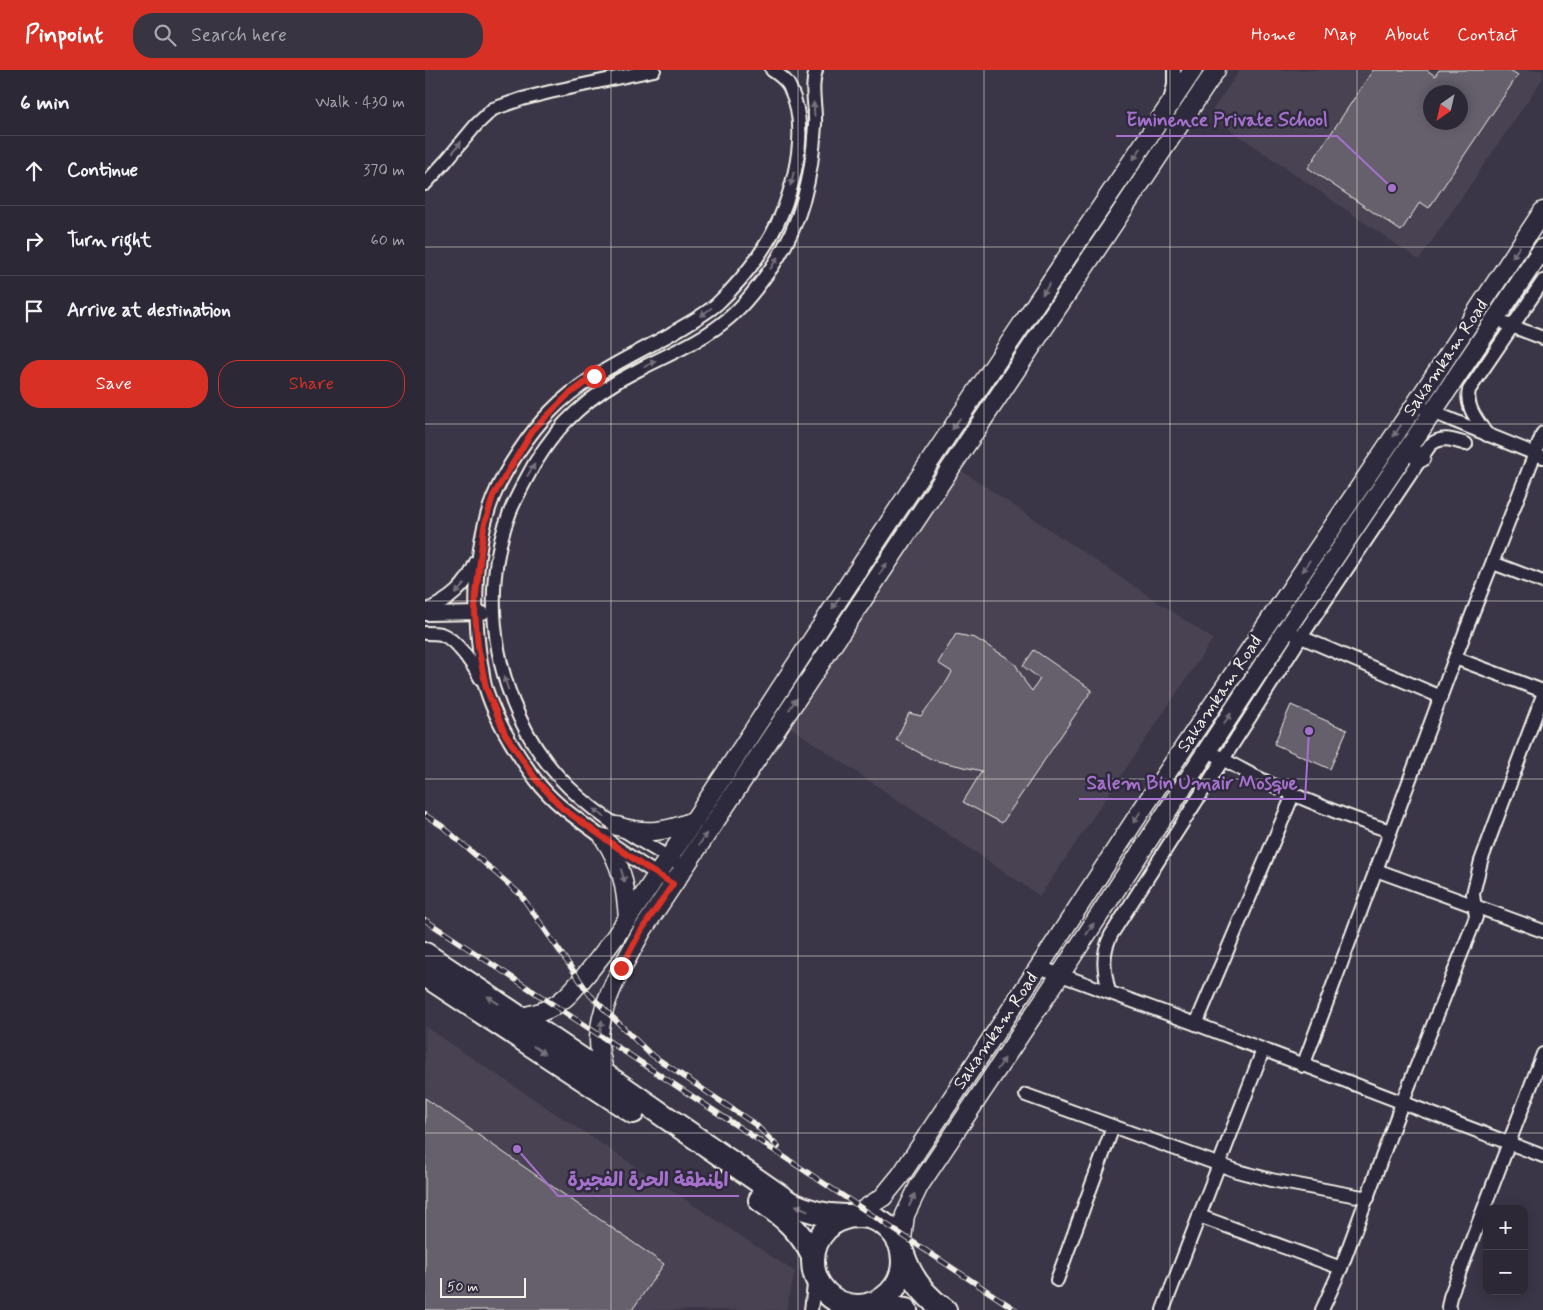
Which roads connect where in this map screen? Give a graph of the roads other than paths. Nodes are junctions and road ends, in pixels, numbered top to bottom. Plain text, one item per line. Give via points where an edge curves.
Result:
1 (654, 70) edge
2 (772, 70) edge
3 (816, 70) edge
4 (1174, 70) edge
5 (1193, 70) edge
6 (1216, 70) edge
7 (1166, 110) junction
8 (425, 184) edge
9 (1543, 211) edge
10 (1543, 248) edge
11 (1543, 281) edge
12 (1495, 320) junction
13 (1511, 326) junction
14 (1543, 338) edge
15 (1415, 405) junction
16 (1432, 412) junction
17 (1543, 433) edge
18 (1487, 434) junction
19 (1466, 444) dead end
20 (1414, 454) junction
21 (1539, 455) edge
22 (480, 553) junction
23 (1493, 564) junction
24 (1543, 582) edge
25 (425, 613) edge
26 (475, 613) junction
27 (493, 613) junction
28 (425, 633) edge
29 (1293, 634) junction
30 (1455, 658) junction
31 (486, 688) junction
32 (1543, 691) edge
33 (1543, 695) edge
34 (1441, 697) junction
35 (1207, 750) junction
36 (1222, 759) junction
37 (1293, 794) junction
38 (695, 820) junction
39 (617, 826) junction
40 (1390, 830) junction
41 (604, 838) junction
42 (669, 858) junction
43 (684, 867) junction
44 (1376, 870) junction
45 (657, 874) junction
46 (673, 884) junction
47 (1475, 905) junction
48 (628, 919) junction
49 (1543, 931) edge
50 (425, 954) edge
51 (1039, 967) junction
52 (425, 975) edge
53 (1060, 976) junction
54 (1109, 992) junction
55 (519, 1017) junction
56 (1196, 1024) junction
57 (1263, 1050) junction
58 (1543, 1054) edge
59 (1303, 1066) junction
60 (605, 1075) junction
61 (1026, 1096) dead end
62 (1402, 1103) junction
63 (1113, 1127) junction
64 (1508, 1143) junction
65 (1543, 1156) edge
66 (1219, 1165) junction
67 (1368, 1198) junction
68 (852, 1216) junction
69 (1199, 1216) junction
70 (902, 1250) junction
71 (814, 1267) junction
72 (1341, 1268) junction
73 (1057, 1280) dead end
74 (862, 1307) edge
75 (811, 1310) edge
76 (906, 1310) edge
77 (945, 1310) edge
78 (1163, 1310) edge
79 (1322, 1310) edge
80 (1450, 1310) edge

8 -> 1 street via 476,124 493,109 521,98
2 -> 22 street via 790,86 796,105 799,140 788,194 777,225 761,254 717,304 594,376 568,395 533,430 493,496
27 -> 3 street via 500,544 509,514 522,484 546,445 575,412 604,390 729,318 747,301 773,265 793,231 811,172 815,121 813,79
4 - 7 street via 1174,85
5 - 7 street
43 -> 6 street
7 -> 38 street
9 -> 15 street, Sakamkam Road
10 - 12 street, Sakamkam Road
11 - 13 street
12 - 13 street
12 - 16 street, Sakamkam Road
13 - 14 street
13 - 18 street via 1468,394 1469,407
15 - 16 street
15 -> 51 street, Sakamkam Road
16 - 18 street
16 - 20 street, Sakamkam Road
17 - 21 street
18 - 21 street
19 - 20 street via 1439,439
20 - 29 street, Sakamkam Road
21 - 23 street
22 -> 25 street via 472,573 455,595
22 - 26 street
23 - 24 street
23 - 30 street
25 - 26 street
26 - 27 street
26 - 31 street
39 -> 27 street via 590,807 558,776 536,748 504,678
28 - 31 street via 441,634 451,639
29 - 34 street
35 -> 29 street, Sakamkam Road
29 - 36 street
30 - 32 street
30 - 34 street
31 - 41 street via 505,734 537,781 562,808
33 - 47 street via 1481,861 1473,894
34 - 40 street
35 - 36 street
53 -> 35 street, Sakamkam Road
36 - 37 street
36 - 54 street via 1107,943 1103,961
37 - 40 street
37 - 56 street
38 - 39 street via 654,832
38 - 42 street
39 - 42 street
40 - 44 street
41 - 45 street
41 -> 48 street via 625,884
42 - 43 street
42 - 45 street
43 - 46 street
44 - 47 street
44 - 59 street
45 - 46 street
45 - 48 street
60 -> 46 street via 599,1041 605,1008 641,931
47 - 49 street
47 - 62 street via 1476,917
48 - 55 street via 560,1002 547,1010
55 -> 50 highway
51 - 53 street
51 - 68 street, Sakamkam Road via 896,1183 874,1204
52 -> 71 highway via 783,1216 800,1234
53 - 54 street
70 -> 53 street, Sakamkam Road via 905,1215 916,1191
54 - 56 street
55 - 60 highway
56 - 57 street
57 - 59 street
57 - 66 street
58 - 64 street
59 - 62 street
68 -> 60 highway via 823,1215 791,1203
61 - 63 street
62 - 64 street
62 - 67 street
63 - 66 street
63 - 73 street
64 - 65 street
64 - 80 street via 1450,1297
66 - 67 street via 1271,1180
66 - 69 street
67 - 72 street
68 - 70 highway via 867,1217 883,1224 896,1236
68 - 71 highway via 833,1222 826,1228 816,1242
69 - 72 street
69 - 78 street
70 - 74 highway via 902,1271 895,1287 882,1299
70 - 77 highway via 917,1284
71 - 74 highway via 825,1292 832,1298
71 - 75 street
72 - 79 street
74 - 76 highway

